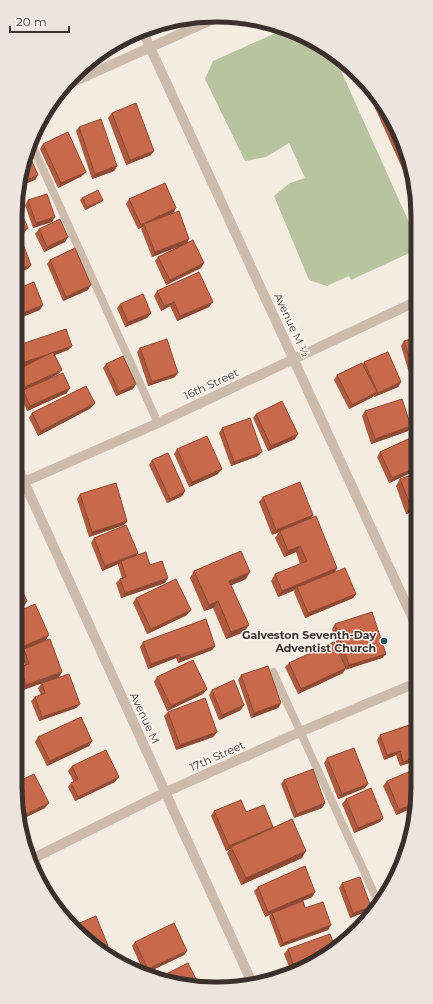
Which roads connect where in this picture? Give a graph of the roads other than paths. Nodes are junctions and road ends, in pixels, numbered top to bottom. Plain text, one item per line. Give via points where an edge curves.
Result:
1 (207, 22) edge
2 (145, 36) edge
3 (150, 47) junction
4 (79, 79) edge
5 (34, 149) edge
6 (411, 304) edge
7 (294, 358) junction
8 (158, 423) junction
9 (22, 483) edge
10 (22, 488) edge
11 (411, 615) edge
12 (273, 672) dead end
13 (411, 685) edge
14 (300, 732) junction
15 (166, 792) junction
16 (35, 857) edge
17 (376, 898) edge
18 (250, 979) edge

1 - 3 street
2 - 3 street, Avenue M ½
3 - 4 street
3 - 7 street, Avenue M ½
5 - 8 lane
6 - 7 street, 16th Street
7 - 8 street, 16th Street
7 - 11 street, Avenue M ½
8 - 9 street, 16th Street
10 - 15 street, Avenue M
12 - 14 lane
13 - 14 street, 17th Street
14 - 15 street, 17th Street
14 - 17 lane
15 - 16 street, 17th Street
15 - 18 street, Avenue M

